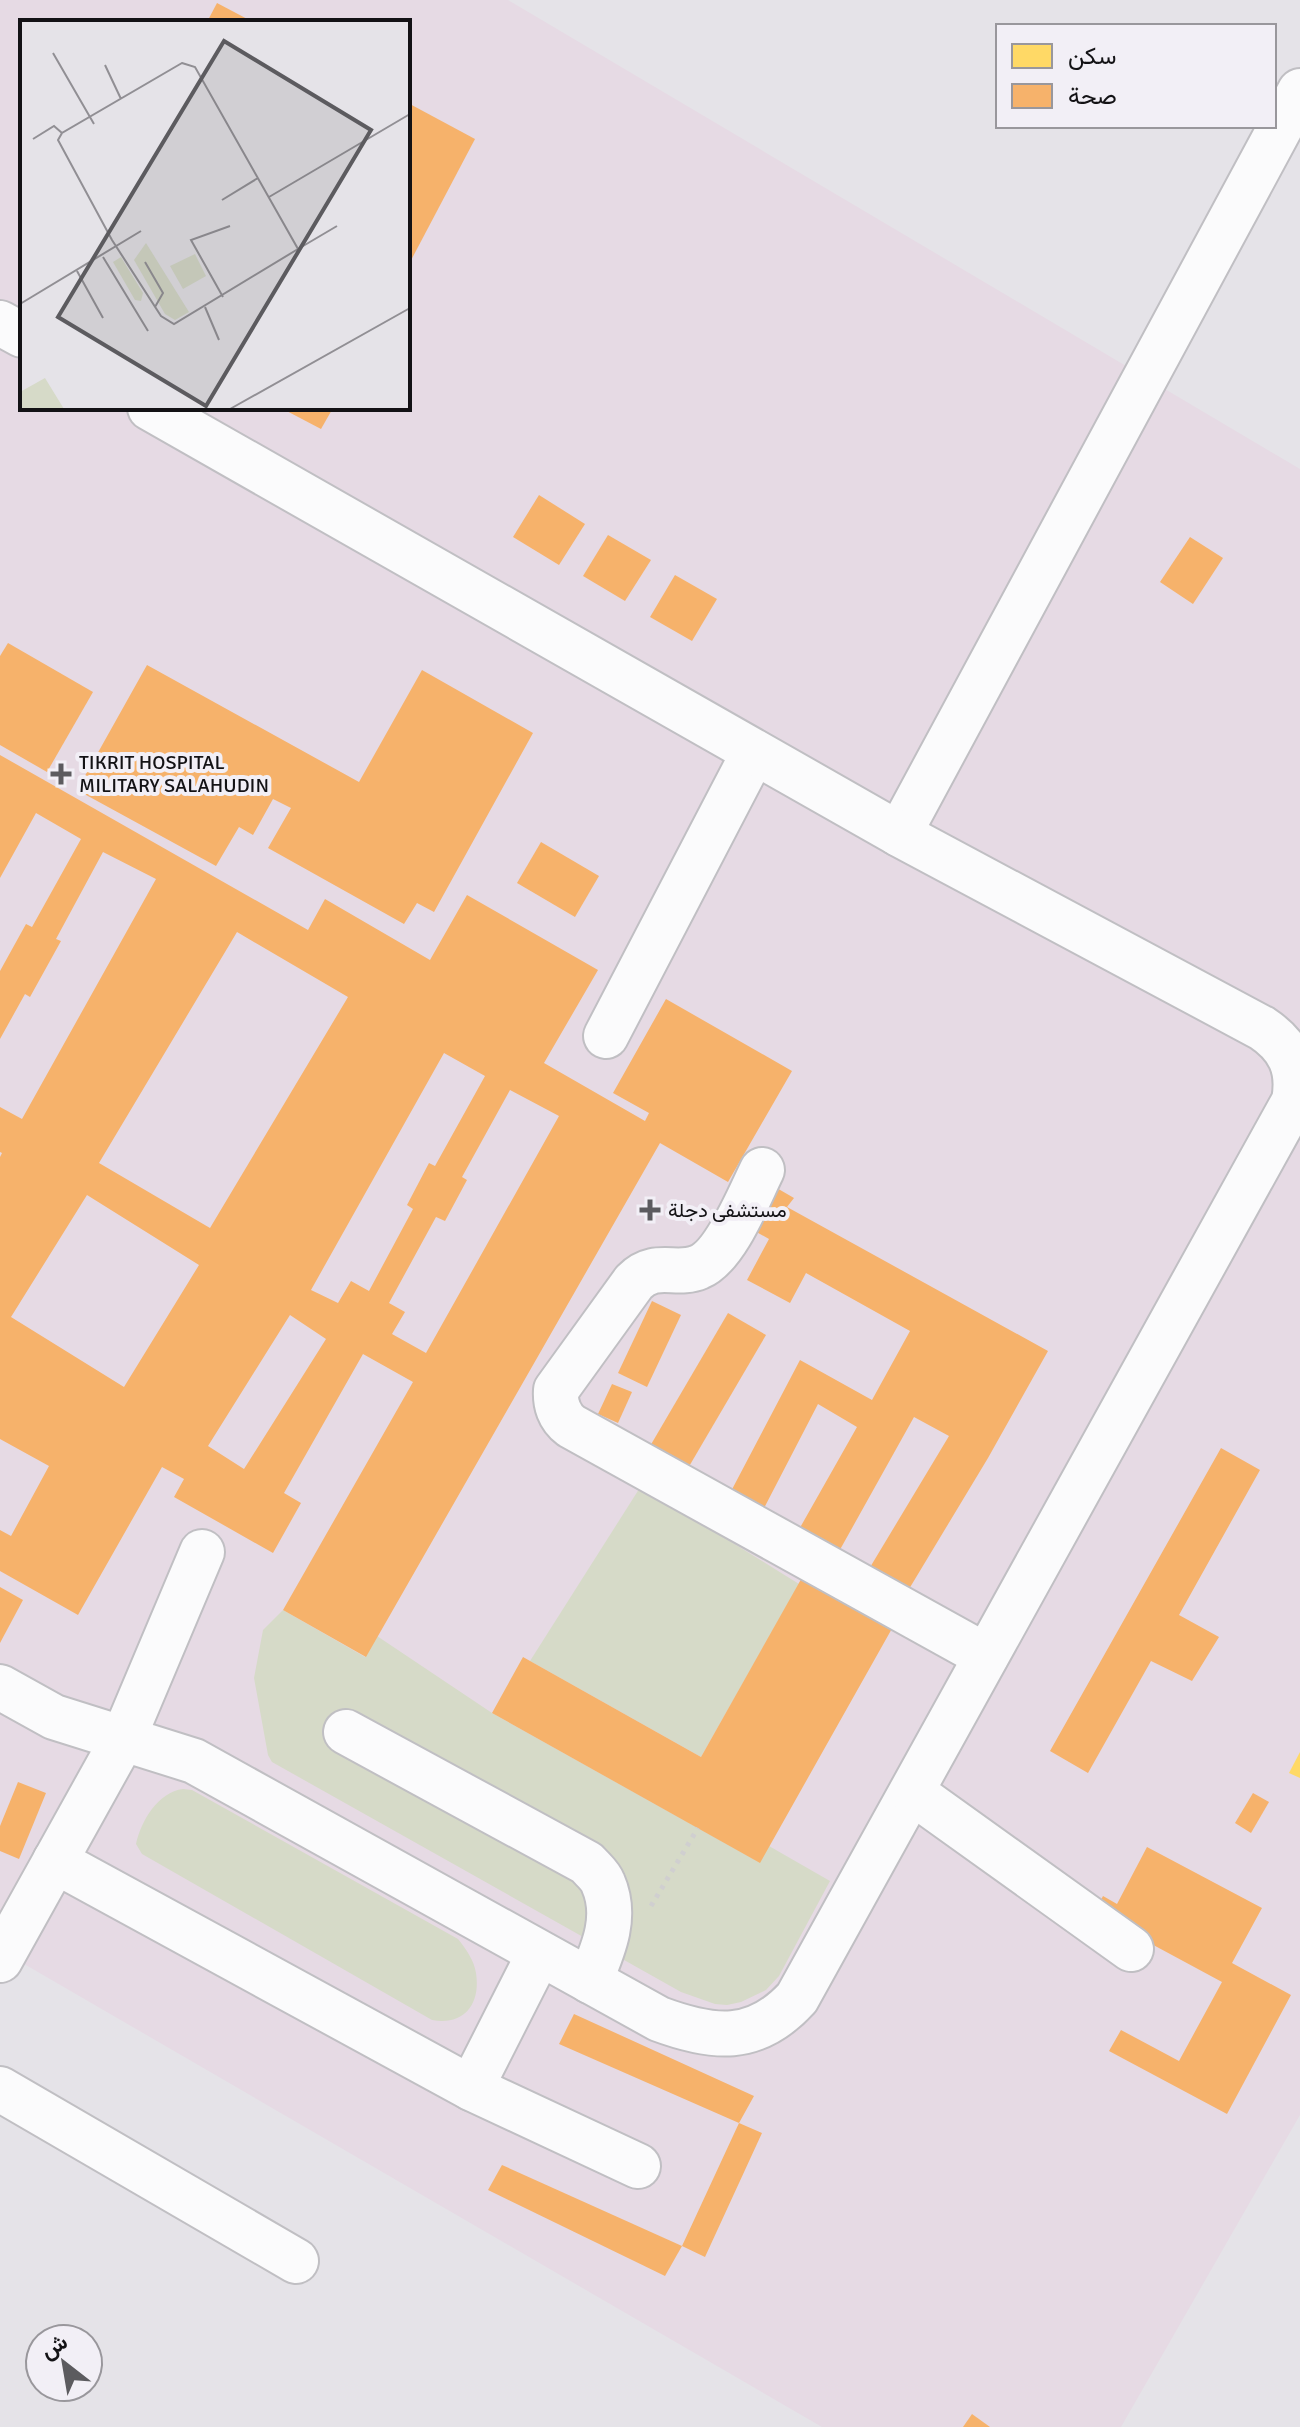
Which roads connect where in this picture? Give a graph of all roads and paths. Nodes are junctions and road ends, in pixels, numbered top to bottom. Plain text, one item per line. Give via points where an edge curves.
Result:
1 (1300, 91) edge
2 (0, 323) edge
3 (20, 334) edge
4 (154, 410) edge
5 (754, 752) junction
6 (899, 834) junction
7 (606, 1036) dead end
8 (1294, 1041) edge
9 (762, 1170) dead end
10 (202, 1552) dead end
11 (986, 1656) junction
12 (0, 1687) edge
13 (346, 1732) dead end
14 (123, 1739) junction
15 (912, 1792) junction
16 (55, 1861) junction
17 (1131, 1949) dead end
18 (539, 1954) junction
19 (0, 1960) edge
20 (590, 1981) junction
21 (471, 2088) junction
22 (0, 2089) edge
23 (638, 2166) dead end
24 (296, 2261) dead end

1 - 6 street
2 - 3 street
4 - 5 street
5 - 6 street
5 - 7 street
6 - 8 street via 1282,1042
8 - 11 street via 1294,1101
9 - 11 street via 711,1259 693,1269 651,1271 634,1282 556,1390 561,1416
10 - 14 street
11 - 15 street
12 - 14 street via 54,1717
13 - 20 street via 587,1863 603,1881 609,1910 608,1931
14 - 16 street
14 - 18 street via 194,1761
15 - 17 street
15 - 20 street via 797,1998 775,2019 750,2031 723,2035 684,2029
16 - 19 street
16 - 21 street
18 - 20 street
18 - 21 street
21 - 23 street
22 - 24 street

